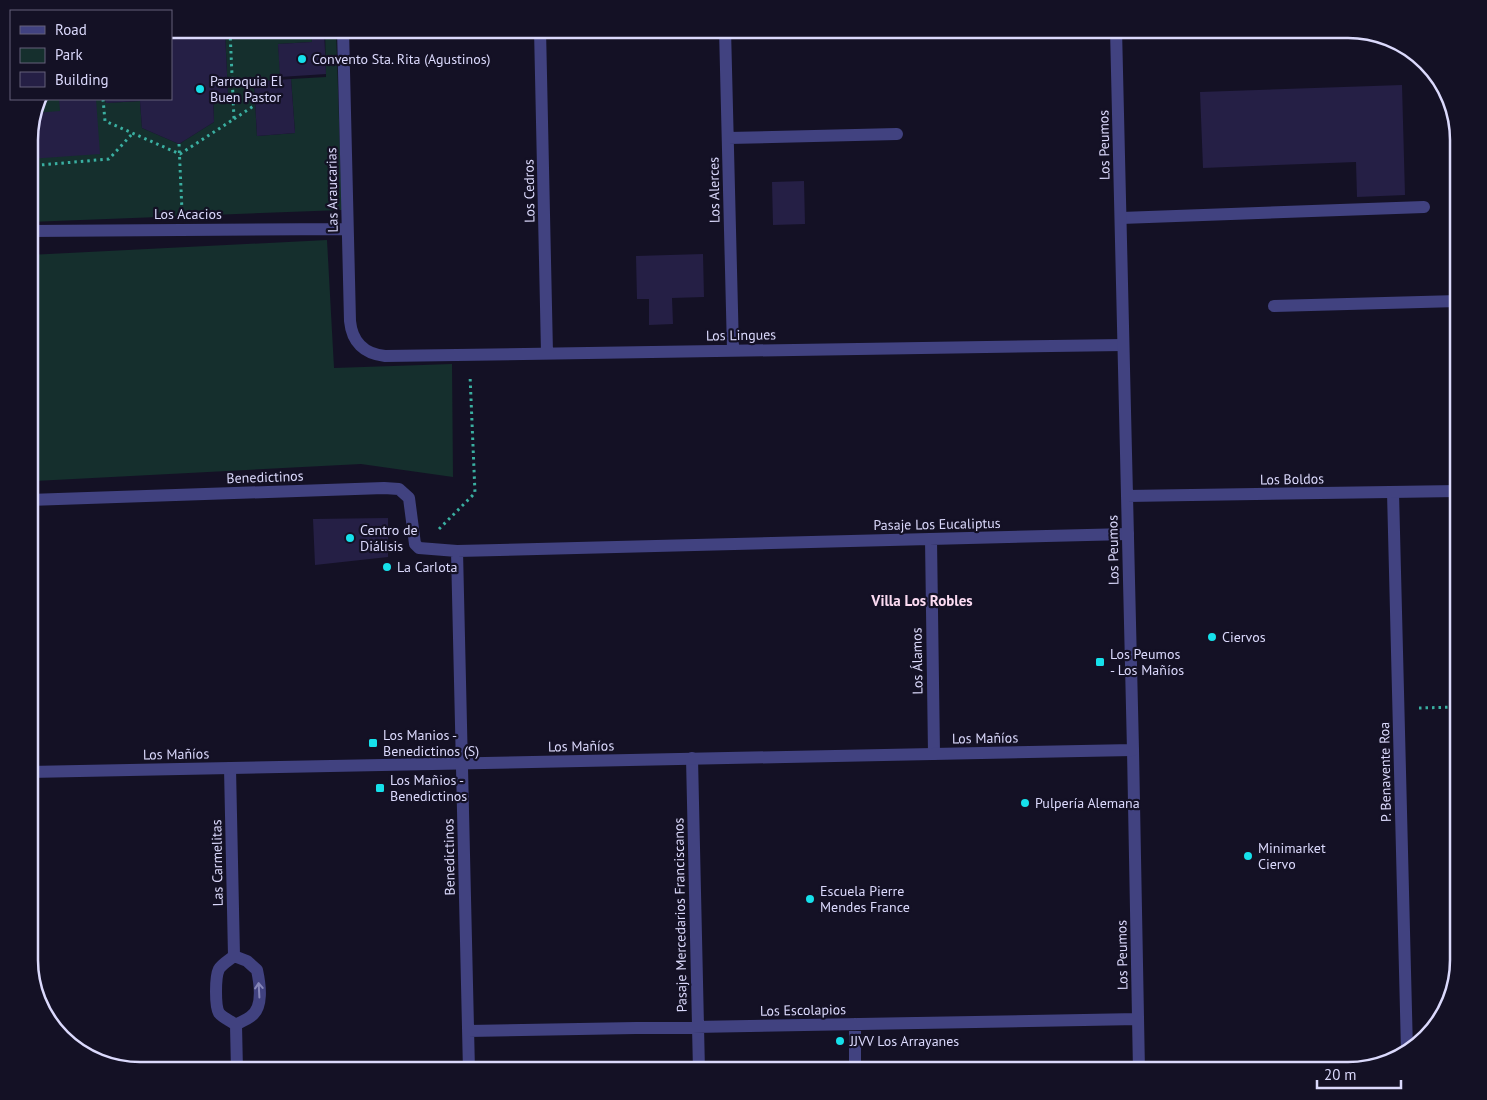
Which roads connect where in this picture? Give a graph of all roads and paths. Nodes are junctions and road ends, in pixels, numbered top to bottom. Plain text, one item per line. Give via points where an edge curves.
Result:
1 (230, 38) edge
2 (343, 38) edge
3 (540, 38) edge
4 (725, 38) edge
5 (1116, 38) edge
6 (103, 100) edge
7 (255, 105) dead end
8 (234, 119) junction
9 (133, 133) junction
10 (897, 134) dead end
11 (728, 138) junction
12 (179, 144) dead end
13 (180, 154) junction
14 (38, 165) edge
15 (1424, 208) dead end
16 (1121, 218) junction
17 (348, 228) junction
18 (182, 229) junction
19 (38, 231) edge
20 (1450, 301) edge
21 (1274, 306) dead end
22 (1123, 345) junction
23 (361, 347) joint
24 (733, 350) junction
25 (547, 353) junction
26 (469, 354) junction
27 (1450, 491) edge
28 (1394, 492) junction
29 (1127, 496) junction
30 (38, 500) edge
31 (1128, 534) junction
32 (931, 539) junction
33 (419, 548) junction
34 (457, 551) junction
35 (1450, 707) edge
36 (1398, 708) junction
37 (1133, 750) junction
38 (934, 754) junction
39 (692, 758) junction
40 (462, 763) junction
41 (230, 768) junction
42 (38, 772) edge
43 (234, 956) junction
44 (1138, 1019) junction
45 (855, 1024) junction
46 (236, 1025) junction
47 (698, 1027) junction
48 (468, 1031) junction
49 (1407, 1043) edge
50 (237, 1062) edge
51 (468, 1062) edge
52 (698, 1062) edge
53 (855, 1062) edge
54 (1139, 1062) edge

1 - 8 path
2 - 17 street, Las Araucarias
3 - 25 street, Los Cedros
4 - 11 street, Los Alerces
5 - 16 street, Los Peumos
6 - 9 path via 104,121
7 - 8 path
8 - 13 path
9 - 13 path
9 - 14 path via 109,159
10 - 11 street
11 - 24 street, Los Alerces
12 - 13 path
13 - 18 path
15 - 16 street
16 - 22 street, Los Peumos
17 - 18 street, Los Acacios
17 - 23 street, Las Araucarias via 351,330
18 - 19 street, Los Acacios
20 - 21 street
22 - 24 street, Los Lingues
22 - 29 street, Los Peumos
23 - 26 street, Los Lingues via 385,356
24 - 25 street, Los Lingues
25 - 26 street, Los Lingues
26 - 33 path via 475,493
27 - 28 street, Los Boldos
28 - 29 street, Los Boldos
28 - 36 street, P. Benavente Roa
29 - 31 street, Los Peumos
30 - 33 street, Benedictinos via 392,488 409,498 415,544
31 - 32 street, Pasaje Los Eucaliptus
31 - 37 street, Los Peumos
32 - 34 street, Pasaje Los Eucaliptus
32 - 38 street, Los Álamos
33 - 34 street
34 - 40 street, Benedictinos
35 - 36 path
36 - 49 street, P. Benavente Roa
37 - 38 street, Los Mañíos
37 - 44 street, Los Peumos
38 - 39 street, Los Mañíos
39 - 40 street, Los Mañíos
39 - 47 street, Pasaje Mercedarios Franciscanos
40 - 41 street, Los Mañíos
40 - 48 street, Benedictinos
41 - 42 street, Los Mañíos
41 - 43 street, Las Carmelitas
43 - 46 street via 221,966 216,980 220,1013
46 -> 43 street via 254,1013 259,999 257,970
44 - 45 street, Los Escolapios
44 - 54 street, Los Peumos
45 - 47 street, Los Escolapios
45 - 53 street
46 - 50 street
47 - 48 street, Los Escolapios
47 - 52 street, Pasaje Mercedarios Franciscanos
48 - 51 street, Benedictinos

